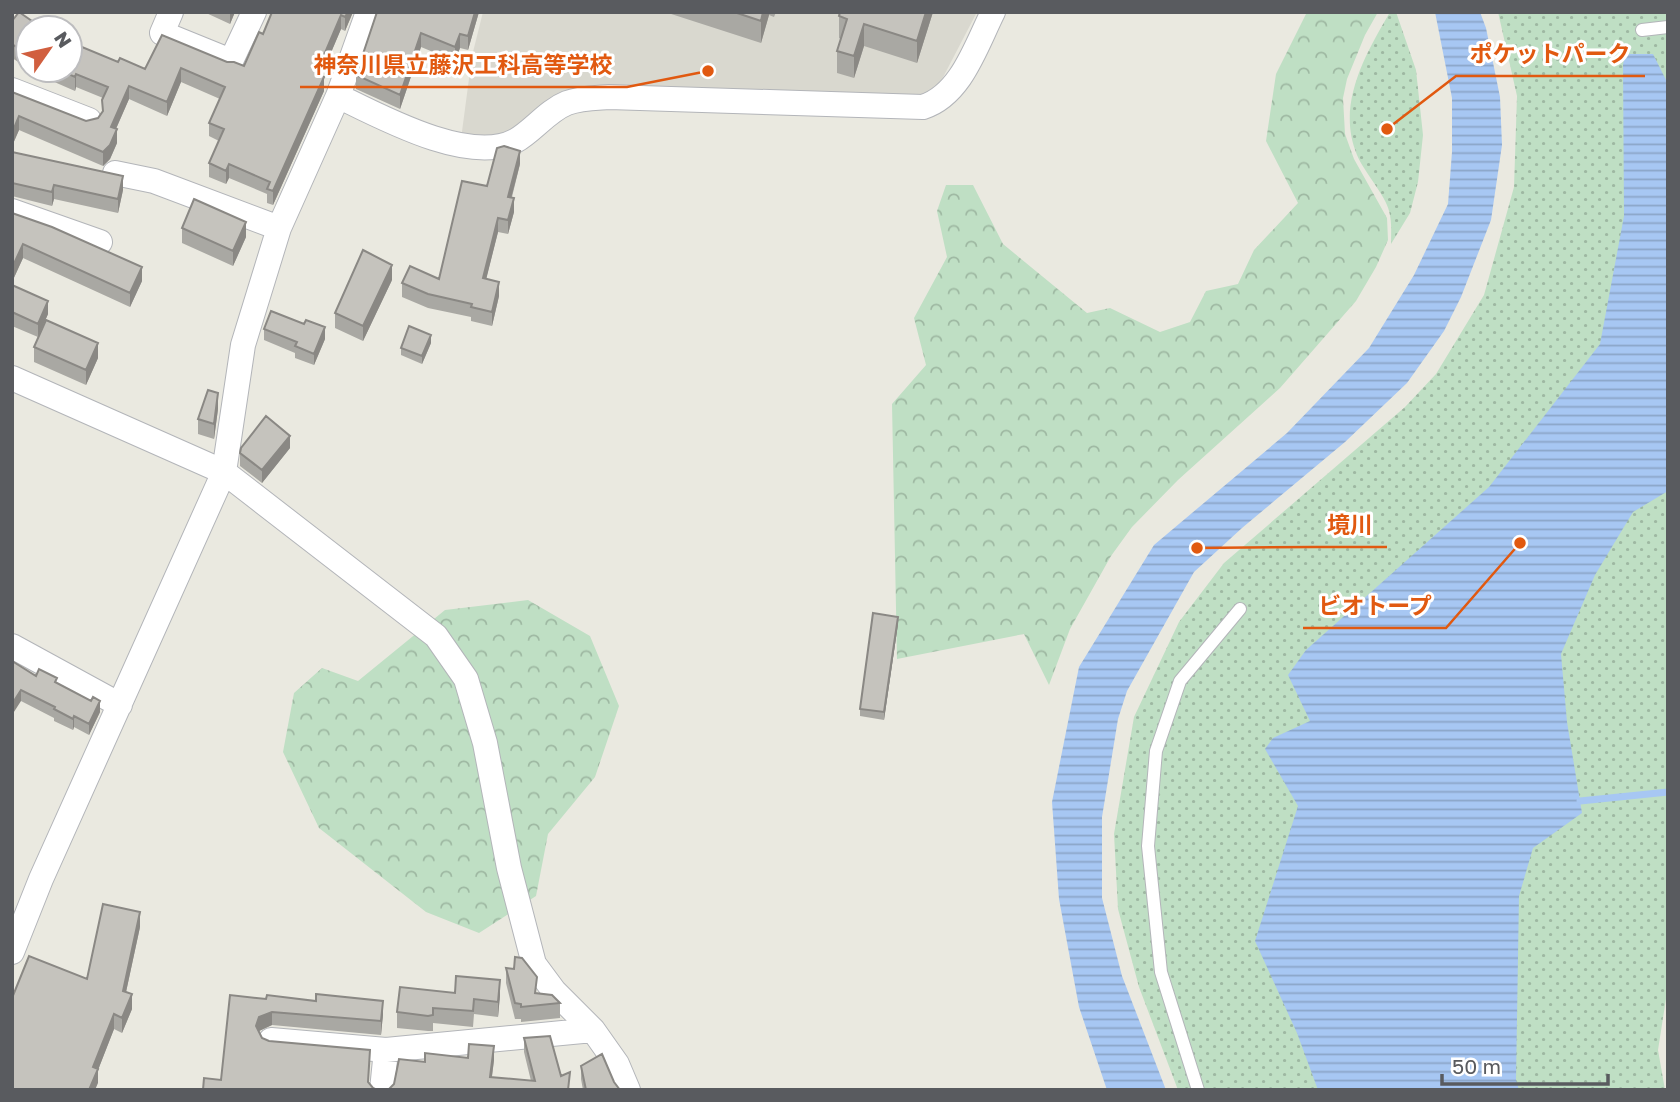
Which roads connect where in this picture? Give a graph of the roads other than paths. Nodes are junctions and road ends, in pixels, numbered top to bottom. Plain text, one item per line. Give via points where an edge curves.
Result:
1 (171, 12) edge
2 (254, 12) edge
3 (368, 12) edge
4 (993, 12) edge
5 (1668, 27) edge
6 (1642, 30) dead end
7 (12, 90) edge
8 (338, 96) junction
9 (89, 120) edge
10 (114, 173) edge
11 (12, 211) edge
12 (279, 228) junction
13 (100, 242) dead end
14 (12, 378) edge
15 (224, 472) junction
16 (1240, 609) dead end
17 (12, 646) edge
18 (120, 705) junction
19 (12, 952) edge
20 (593, 1030) junction
21 (271, 1040) edge
22 (386, 1050) junction
23 (382, 1090) edge
24 (628, 1090) edge
25 (1198, 1090) edge

1 - 2 street via 162,33 231,61
3 - 8 street
4 - 8 street via 960,77 936,103 923,107 584,99 565,104 513,142 478,148 402,127
5 - 6 lane
7 - 9 street
8 - 12 street
10 - 12 street via 154,181
11 - 13 street
12 - 15 street via 243,345
14 - 15 street
15 - 18 street
15 - 20 street via 436,636 466,679 485,743 509,868 534,964
16 - 25 lane via 1180,681 1156,751 1148,846 1161,972
17 - 18 street
18 - 19 street
20 - 22 street
20 - 24 street via 617,1064
21 - 22 street
22 - 23 street

